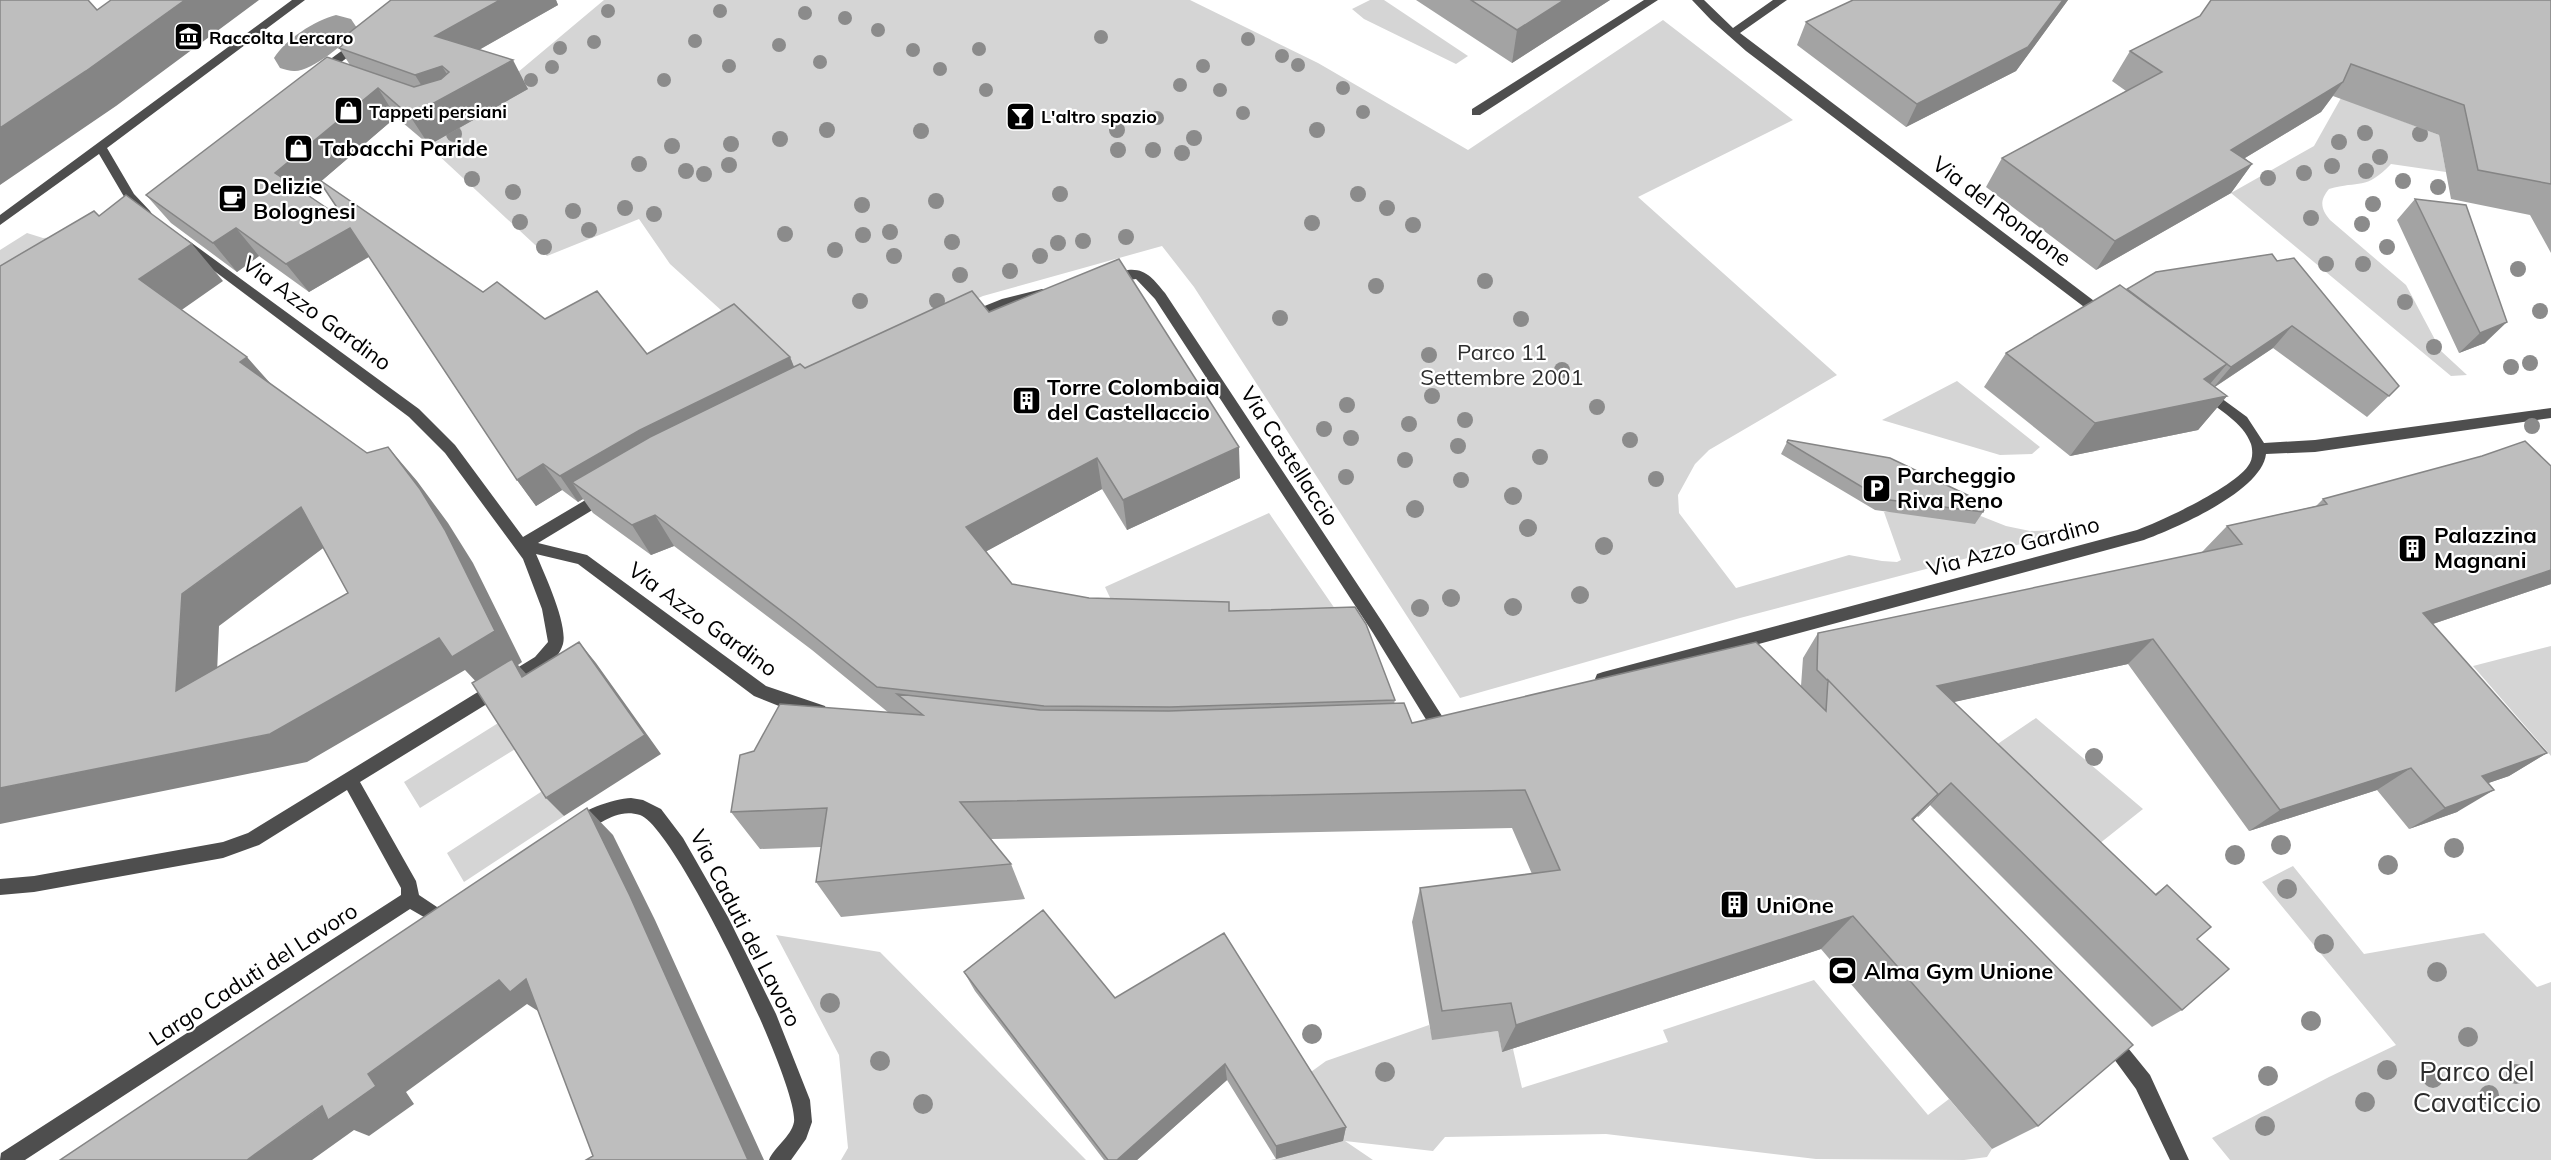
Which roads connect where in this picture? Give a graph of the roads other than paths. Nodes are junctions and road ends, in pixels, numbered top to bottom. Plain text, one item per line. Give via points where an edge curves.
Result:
1 (299, 0) edge
2 (1652, 0) edge
3 (1698, 0) edge
4 (1781, 0) edge
5 (1733, 34) junction
6 (368, 36) edge
7 (322, 75) edge
8 (1476, 112) dead end
9 (101, 147) junction
10 (0, 221) edge
11 (159, 224) edge
12 (177, 237) edge
13 (1099, 281) edge
14 (1053, 291) edge
15 (2113, 321) edge
16 (955, 323) edge
17 (2198, 386) edge
18 (2551, 413) edge
19 (2260, 449) junction
20 (614, 490) edge
21 (522, 545) junction
22 (1591, 682) edge
23 (830, 714) edge
24 (1436, 724) edge
25 (350, 781) junction
26 (561, 838) edge
27 (0, 887) edge
28 (410, 899) junction
29 (464, 901) edge
30 (2098, 1025) edge
31 (8, 1160) edge
32 (778, 1160) edge
33 (2180, 1160) edge

1 - 9 street
2 - 8 street
3 - 5 street, Via del Rondone
4 - 5 street
5 - 15 street, Via del Rondone
6 - 7 street
9 - 10 street
9 - 11 street via 130,196
12 - 21 street, Via Azzo Gardino via 414,413 450,450
13 - 24 street, Via Castellaccio via 1133,273 1144,276 1160,296 1378,628
14 - 16 street
17 - 19 street via 2243,423 2258,440
18 - 19 street via 2315,446
19 - 22 street, Via Azzo Gardino via 2252,474 2175,522 2139,537 1750,646
20 - 21 street
21 - 23 street, Via Azzo Gardino via 582,560 751,685 789,703
21 - 25 street, Via Azzo Gardino via 536,571 555,633 555,645 548,657
25 - 27 street via 267,833 239,845
25 - 28 street via 410,887
26 - 32 street, Via Caduti del Lavoro via 600,813 629,805 654,813 672,834 740,957 796,1083 803,1121
28 - 29 street via 436,916
28 - 31 street, Largo Caduti del Lavoro
30 - 33 street via 2143,1082

